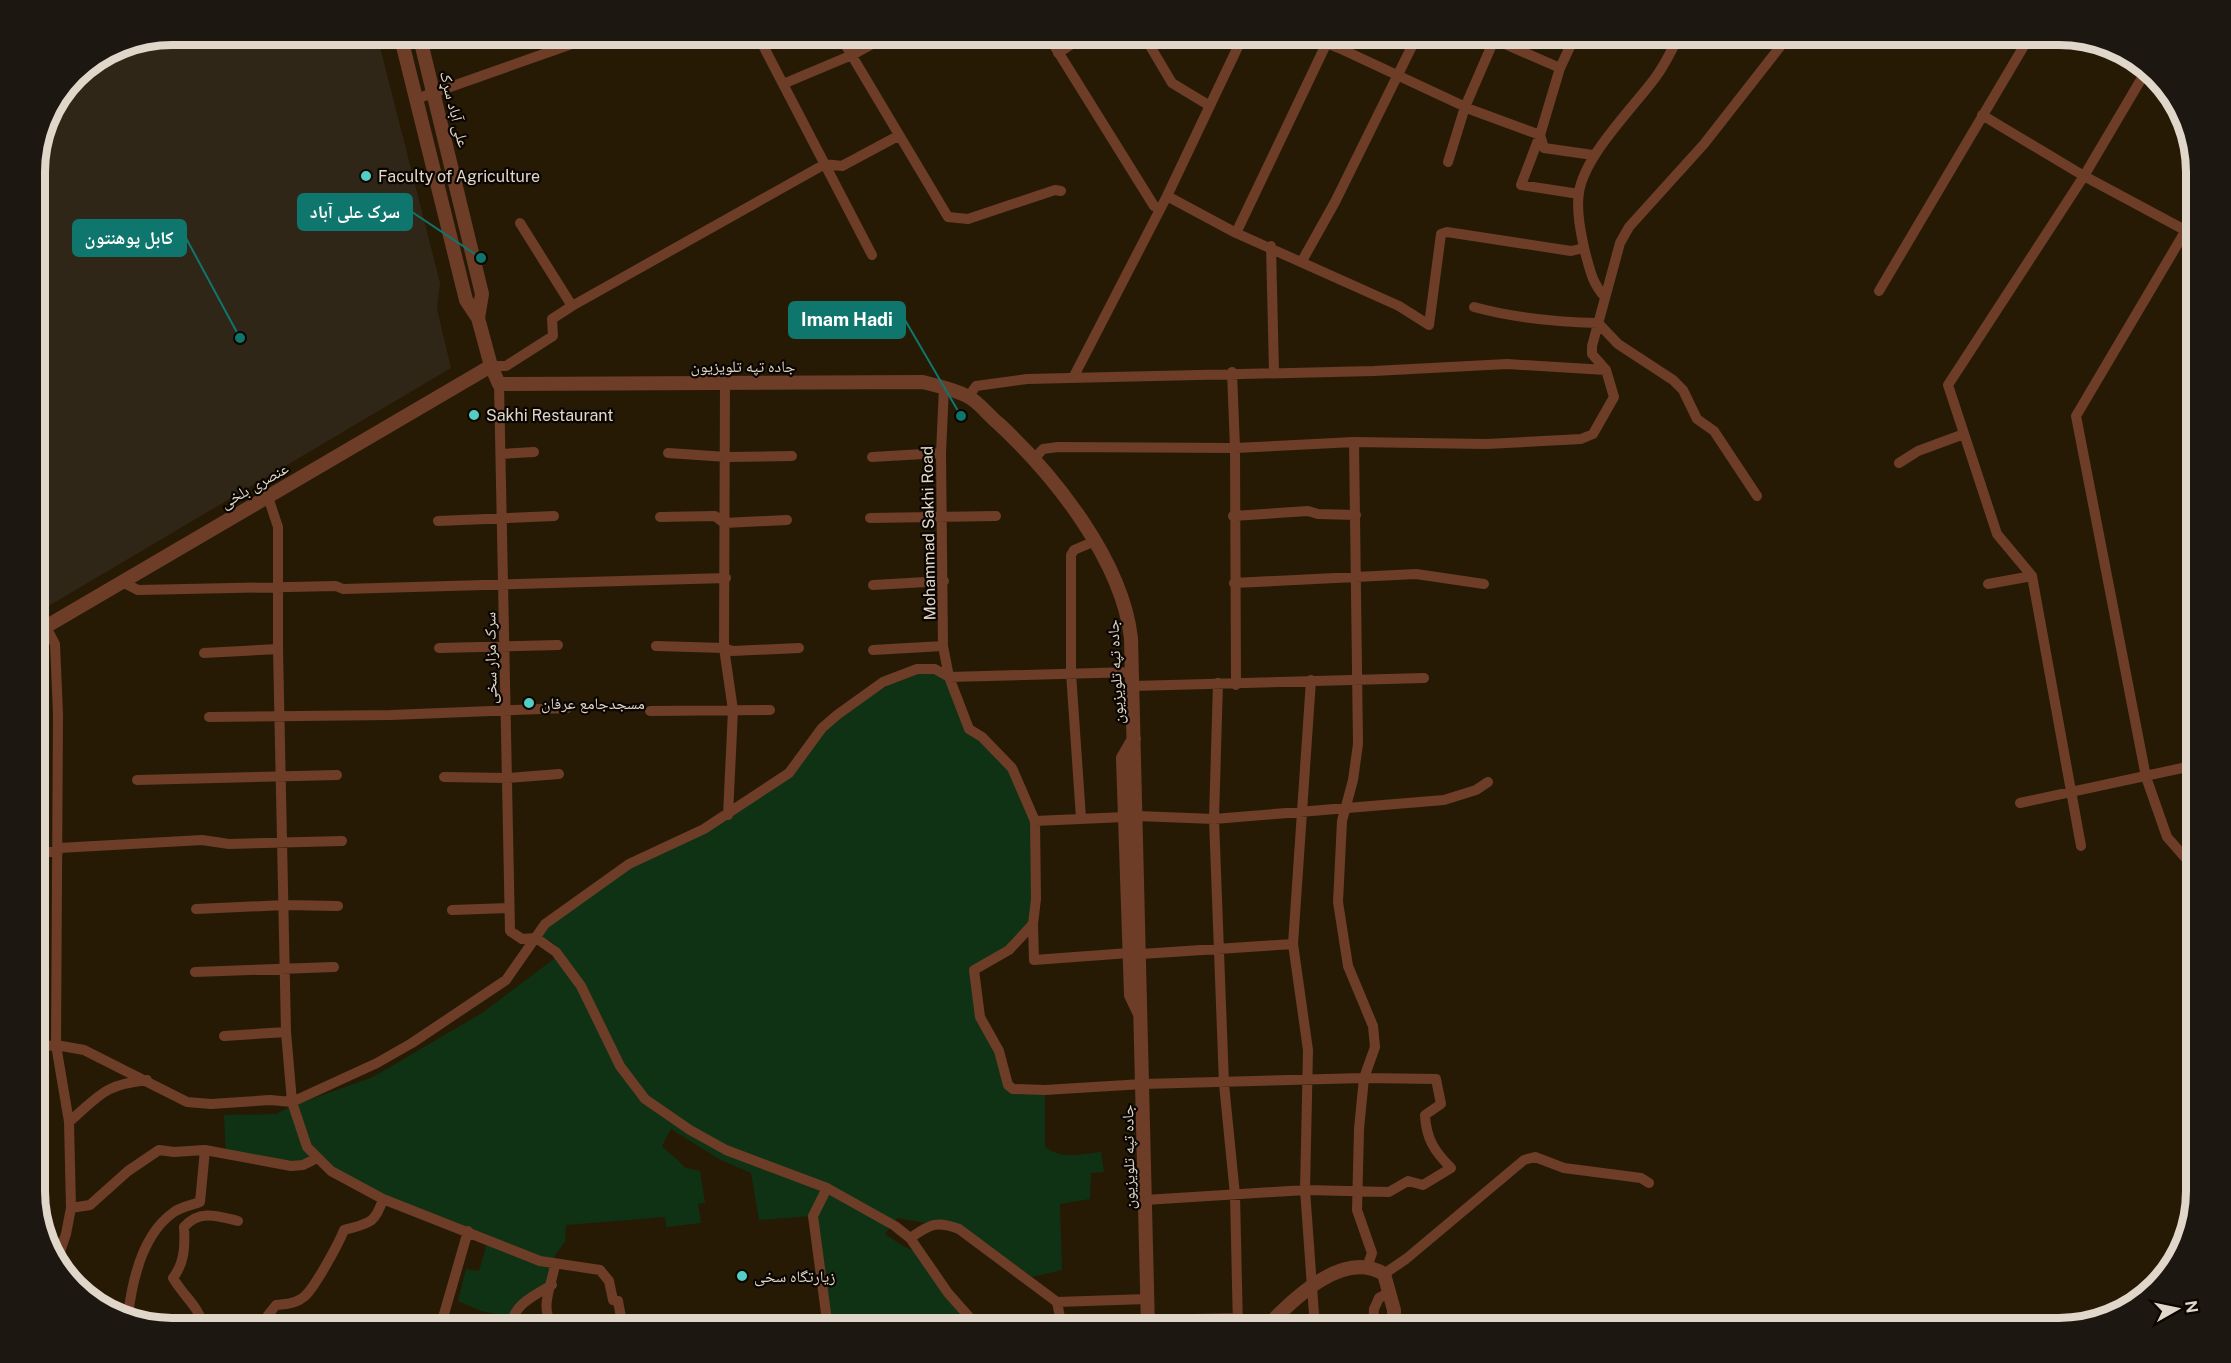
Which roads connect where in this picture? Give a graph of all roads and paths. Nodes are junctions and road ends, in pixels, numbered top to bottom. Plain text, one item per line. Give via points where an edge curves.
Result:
1 (403, 45) edge
2 (422, 45) edge
3 (569, 45) edge
4 (763, 45) edge
5 (846, 45) edge
6 (870, 45) edge
7 (1054, 45) edge
8 (1069, 45) edge
9 (1150, 45) edge
10 (1239, 45) edge
11 (1326, 45) edge
12 (1340, 45) edge
13 (1412, 45) edge
14 (1492, 45) edge
15 (1506, 45) edge
16 (1571, 45) edge
17 (1674, 45) edge
18 (1781, 45) edge
19 (2024, 45) edge
20 (1058, 52) junction
21 (852, 55) junction
22 (1560, 68) junction
23 (1396, 76) junction
24 (2143, 77) edge
25 (783, 84) junction
26 (434, 92) junction
27 (416, 99) junction
28 (1210, 106) junction
29 (1465, 107) junction
30 (1983, 115) junction
31 (1540, 135) junction
32 (898, 136) junction
33 (1593, 155) junction
34 (1448, 162) dead end
35 (825, 164) junction
36 (2084, 176) junction
37 (1061, 191) dead end
38 (1579, 194) junction
39 (1167, 196) junction
40 (1160, 209) junction
41 (520, 224) dead end
42 (2186, 230) joint
43 (1236, 233) junction
44 (1270, 246) junction
45 (1584, 248) junction
46 (872, 255) dead end
47 (1302, 261) junction
48 (1879, 291) dead end
49 (1605, 297) junction
50 (572, 306) junction
51 (1474, 307) dead end
52 (478, 318) junction
53 (1598, 322) junction
54 (491, 366) junction
55 (1606, 370) junction
56 (1232, 372) junction
57 (1274, 372) junction
58 (1074, 376) junction
59 (725, 382) junction
60 (499, 384) junction
61 (944, 387) junction
62 (969, 396) junction
63 (1964, 434) junction
64 (1354, 442) junction
65 (1235, 448) junction
66 (534, 452) dead end
67 (668, 453) dead end
68 (941, 453) junction
69 (501, 454) junction
70 (727, 456) junction
71 (792, 456) dead end
72 (872, 457) dead end
73 (1034, 459) junction
74 (1899, 463) dead end
75 (1757, 496) dead end
76 (268, 497) junction
77 (1356, 515) junction
78 (554, 516) dead end
79 (996, 516) dead end
80 (1233, 516) junction
81 (502, 517) junction
82 (660, 517) dead end
83 (942, 517) junction
84 (870, 518) dead end
85 (787, 520) dead end
86 (438, 521) dead end
87 (724, 523) junction
88 (1095, 541) junction
89 (1357, 576) junction
90 (2032, 576) junction
91 (726, 578) junction
92 (944, 581) junction
93 (122, 582) junction
94 (1234, 583) junction
95 (1484, 584) dead end
96 (1988, 584) dead end
97 (503, 585) junction
98 (873, 585) dead end
99 (278, 586) junction
100 (45, 627) edge
101 (45, 635) edge
102 (505, 645) junction
103 (558, 645) dead end
104 (656, 646) dead end
105 (943, 646) junction
106 (439, 648) dead end
107 (724, 648) junction
108 (799, 648) dead end
109 (278, 649) junction
110 (873, 650) dead end
111 (204, 653) dead end
112 (1071, 673) junction
113 (949, 677) junction
114 (1424, 678) dead end
115 (1133, 679) junction
116 (1358, 679) junction
117 (1311, 680) junction
118 (1218, 683) junction
119 (1236, 685) junction
120 (567, 708) dead end
121 (506, 710) junction
122 (733, 710) junction
123 (770, 710) dead end
124 (650, 711) dead end
125 (280, 716) junction
126 (209, 717) dead end
127 (2186, 767) edge
128 (559, 774) dead end
129 (337, 775) dead end
130 (282, 777) junction
131 (444, 777) dead end
132 (2146, 777) junction
133 (507, 778) junction
134 (137, 780) dead end
135 (1488, 782) dead end
136 (2069, 792) junction
137 (2019, 803) dead end
138 (1346, 808) junction
139 (1302, 814) junction
140 (728, 815) junction
141 (1131, 817) junction
142 (1082, 818) junction
143 (1214, 819) junction
144 (1035, 821) junction
145 (284, 841) junction
146 (342, 841) dead end
147 (2080, 846) dead end
148 (58, 850) junction
149 (45, 851) edge
150 (2186, 859) edge
151 (285, 905) junction
152 (338, 906) dead end
153 (509, 908) junction
154 (196, 909) dead end
155 (452, 910) dead end
156 (1033, 924) junction
157 (536, 938) junction
158 (1293, 944) junction
159 (1220, 950) junction
160 (1135, 953) junction
161 (334, 967) dead end
162 (285, 969) junction
163 (195, 972) dead end
164 (286, 1032) junction
165 (224, 1036) dead end
166 (56, 1045) junction
167 (45, 1046) edge
168 (1364, 1078) junction
169 (147, 1080) junction
170 (1308, 1081) junction
171 (1143, 1084) junction
172 (1224, 1084) junction
173 (292, 1102) junction
174 (69, 1122) junction
175 (205, 1150) junction
176 (315, 1159) junction
177 (1649, 1184) dead end
178 (827, 1188) junction
179 (1305, 1190) junction
180 (1358, 1192) junction
181 (1235, 1195) junction
182 (383, 1199) junction
183 (1145, 1200) junction
184 (71, 1208) junction
185 (238, 1221) dead end
186 (468, 1231) junction
187 (910, 1238) junction
188 (60, 1251) edge
189 (555, 1263) junction
190 (1367, 1267) junction
191 (1384, 1274) junction
192 (1312, 1283) junction
193 (552, 1285) junction
194 (1390, 1292) junction
195 (1147, 1299) junction
196 (1057, 1302) junction
197 (129, 1310) edge
198 (200, 1318) edge
199 (267, 1318) edge
200 (443, 1318) edge
201 (512, 1318) edge
202 (550, 1318) edge
203 (621, 1318) edge
204 (827, 1318) edge
205 (970, 1318) edge
206 (1060, 1318) edge
207 (1148, 1318) edge
208 (1237, 1318) edge
209 (1276, 1318) edge
210 (1314, 1318) edge
211 (1374, 1318) edge
212 (1393, 1318) edge

1 - 27 street
2 - 26 street, علی آباد سړک
3 - 26 street
4 - 25 street
5 - 21 street
6 - 21 street
7 - 20 street
8 - 20 street
9 - 28 street via 1172,83
10 - 28 street
11 - 43 street
12 - 23 street
13 - 23 street
14 - 29 street
15 - 22 street
16 - 22 street
17 - 33 street via 1656,78
18 - 49 street via 1704,144 1629,226 1620,243
19 - 30 street
20 - 40 street via 1154,206
21 - 25 street
21 - 32 street
22 - 31 street
23 - 29 street
23 - 47 street
24 - 36 street
25 - 35 street
26 - 27 street
26 - 52 street, علی آباد سړک via 482,294
27 - 52 street via 466,300
28 - 39 street
29 - 31 street
29 - 34 street
30 - 36 street
30 - 48 street
31 - 33 street via 1544,148
31 - 38 street via 1521,185
32 - 35 street via 842,166
32 - 37 street via 948,217 968,219
33 - 38 street
35 - 46 street
35 - 50 street
36 - 42 street
36 - 63 street via 1948,385
38 - 45 street
39 - 40 street
39 - 43 street
40 - 58 street
41 - 50 street
42 - 132 street via 2076,416
43 - 44 street
44 - 47 street
44 - 57 street
45 - 47 street via 1571,251 1442,234 1429,325 1399,306
45 - 49 street via 1593,283
49 - 53 street
50 - 54 street via 552,319 553,336 506,366
51 - 53 street via 1538,319
52 - 54 street, علی آباد سړک
53 - 55 street via 1592,354
53 - 75 street via 1618,344 1683,390 1697,419 1714,431
54 - 60 street, علی آباد سړک
54 - 76 street, عنصری بلخی
55 - 57 street via 1507,364
55 - 64 street via 1614,397 1593,434 1581,439 1486,444
56 - 57 street
56 - 58 street
56 - 65 street
58 - 62 street via 976,386
59 - 60 street, جاده تپه تلویزیون
59 - 61 street, جاده تپه تلویزیون via 923,382
59 - 70 street
60 - 69 street, سرک مزار سخی
61 - 62 street, جاده تپه تلویزیون
61 - 68 street, Mohammad Sakhi Road
62 - 73 street, جاده تپه تلویزیون
63 - 74 street via 1918,451
63 - 90 street via 1997,534
64 - 65 street
64 - 77 street
65 - 73 street via 1058,447 1042,449
65 - 80 street
66 - 69 street
67 - 70 street
68 - 72 street
68 - 83 street, Mohammad Sakhi Road
69 - 81 street, سرک مزار سخی
70 - 71 street
70 - 87 street
73 - 88 street, جاده تپه تلویزیون
76 - 93 street, عنصری بلخی
76 - 99 street via 278,527
77 - 80 street via 1308,511
77 - 89 street
78 - 81 street
79 - 83 street
80 - 94 street
81 - 86 street
81 - 97 street, سرک مزار سخی
82 - 87 street via 715,516
83 - 84 street
83 - 92 street, Mohammad Sakhi Road
85 - 87 street
87 - 91 street
88 - 112 street via 1071,555
88 - 115 street, جاده تپه تلویزیون via 1128,611
89 - 94 street
89 - 95 street via 1416,574
89 - 116 street
90 - 96 street
90 - 136 street
91 - 97 street
91 - 107 street
92 - 98 street
92 - 105 street, Mohammad Sakhi Road
93 - 99 street via 138,590
93 - 100 street, عنصری بلخی
94 - 119 street
97 - 99 street via 344,589
97 - 102 street, سرک مزار سخی
99 - 109 street
101 - 148 street via 55,644
102 - 103 street
102 - 106 street
102 - 121 street, سرک مزار سخی
104 - 107 street
105 - 110 street
105 - 113 street, Mohammad Sakhi Road
107 - 108 street
107 - 122 street
109 - 111 street
109 - 125 street
112 - 113 street
112 - 115 street
112 - 142 street
113 - 140 street via 935,669 917,669 883,682 822,728 789,773
113 - 144 street, Mohammad Sakhi Road via 969,729 1012,768
114 - 116 street
115 - 118 street
115 - 141 street, جاده تپه تلویزیون via 1135,738 1123,758
116 - 117 street
116 - 138 street via 1358,744
117 - 119 street
117 - 139 street
118 - 119 street
118 - 143 street
120 - 121 street
121 - 125 street
121 - 133 street, سرک مزار سخی
122 - 123 street
122 - 124 street
122 - 140 street
125 - 126 street
125 - 130 street
127 - 132 street
128 - 133 street
129 - 130 street
130 - 134 street
130 - 145 street
131 - 133 street
132 - 136 street
132 - 150 street via 2167,837
133 - 153 street, سرک مزار سخی
135 - 138 street via 1444,800
136 - 137 street
136 - 147 street
138 - 139 street
138 - 168 street via 1338,902 1348,966 1373,1026 1375,1047
139 - 143 street
139 - 158 street
140 - 157 street via 629,864 545,924
141 - 142 street
141 - 143 street
141 - 160 street
142 - 144 street
143 - 159 street
144 - 156 street
145 - 146 street
145 - 148 street via 229,844 202,840
145 - 151 street
148 - 149 street
148 - 166 street
151 - 152 street
151 - 154 street
151 - 162 street
153 - 155 street
153 - 157 street, سرک مزار سخی via 510,932 522,939
156 - 160 street via 1034,960
156 - 171 street via 1009,950 974,970 981,1017 999,1051 1008,1085 1013,1089 1045,1090
157 - 173 street via 506,980 377,1063
157 - 178 street via 556,952 581,986 620,1066 645,1099 726,1150
158 - 159 street
158 - 170 street via 1308,1050
159 - 160 street
159 - 172 street
160 - 171 street, جاده تپه تلویزیون via 1131,995 1142,1019
161 - 162 street
162 - 163 street
162 - 164 street
164 - 165 street
164 - 173 street
166 - 167 street
166 - 169 street via 84,1050
166 - 174 street
168 - 170 street
168 - 180 street
168 - 180 street via 1436,1079 1441,1104 1425,1115 1425,1127 1432,1148 1451,1168 1424,1185 1408,1181 1389,1192
169 - 173 street via 187,1102
169 - 174 street via 107,1089
170 - 172 street
170 - 179 street
171 - 172 street
171 - 183 street, جاده تپه تلویزیون
172 - 181 street
173 - 176 street
174 - 184 street
175 - 176 street via 291,1166
175 - 184 street via 159,1150 128,1171 90,1206
175 - 197 street via 200,1202 175,1211 159,1224 143,1252
176 - 182 street
177 - 191 street via 1641,1178 1564,1168 1535,1157 1524,1160
178 - 187 street
178 - 204 street via 813,1216
179 - 180 street
179 - 181 street
179 - 192 street
180 - 190 street via 1358,1210 1371,1253
181 - 183 street
181 - 208 street
182 - 186 street
182 - 199 street via 371,1223 344,1230 308,1294 292,1304 276,1305
183 - 195 street, جاده تپه تلویزیون
184 - 188 street
185 - 198 street via 208,1214 192,1218 184,1227 186,1247 181,1268 173,1278
186 - 189 street via 540,1261
186 - 200 street
187 - 196 street via 932,1224 959,1229
187 - 205 street
189 - 193 street
189 - 203 street via 600,1270 609,1281 613,1300 618,1301
190 - 191 street
190 - 192 street via 1350,1268
191 - 194 street
192 - 209 street
192 - 210 street
193 - 201 street via 520,1304
193 - 202 street via 545,1307
194 - 211 street via 1379,1298
194 - 212 street
195 - 196 street
195 - 207 street, جاده تپه تلویزیون
196 - 206 street

